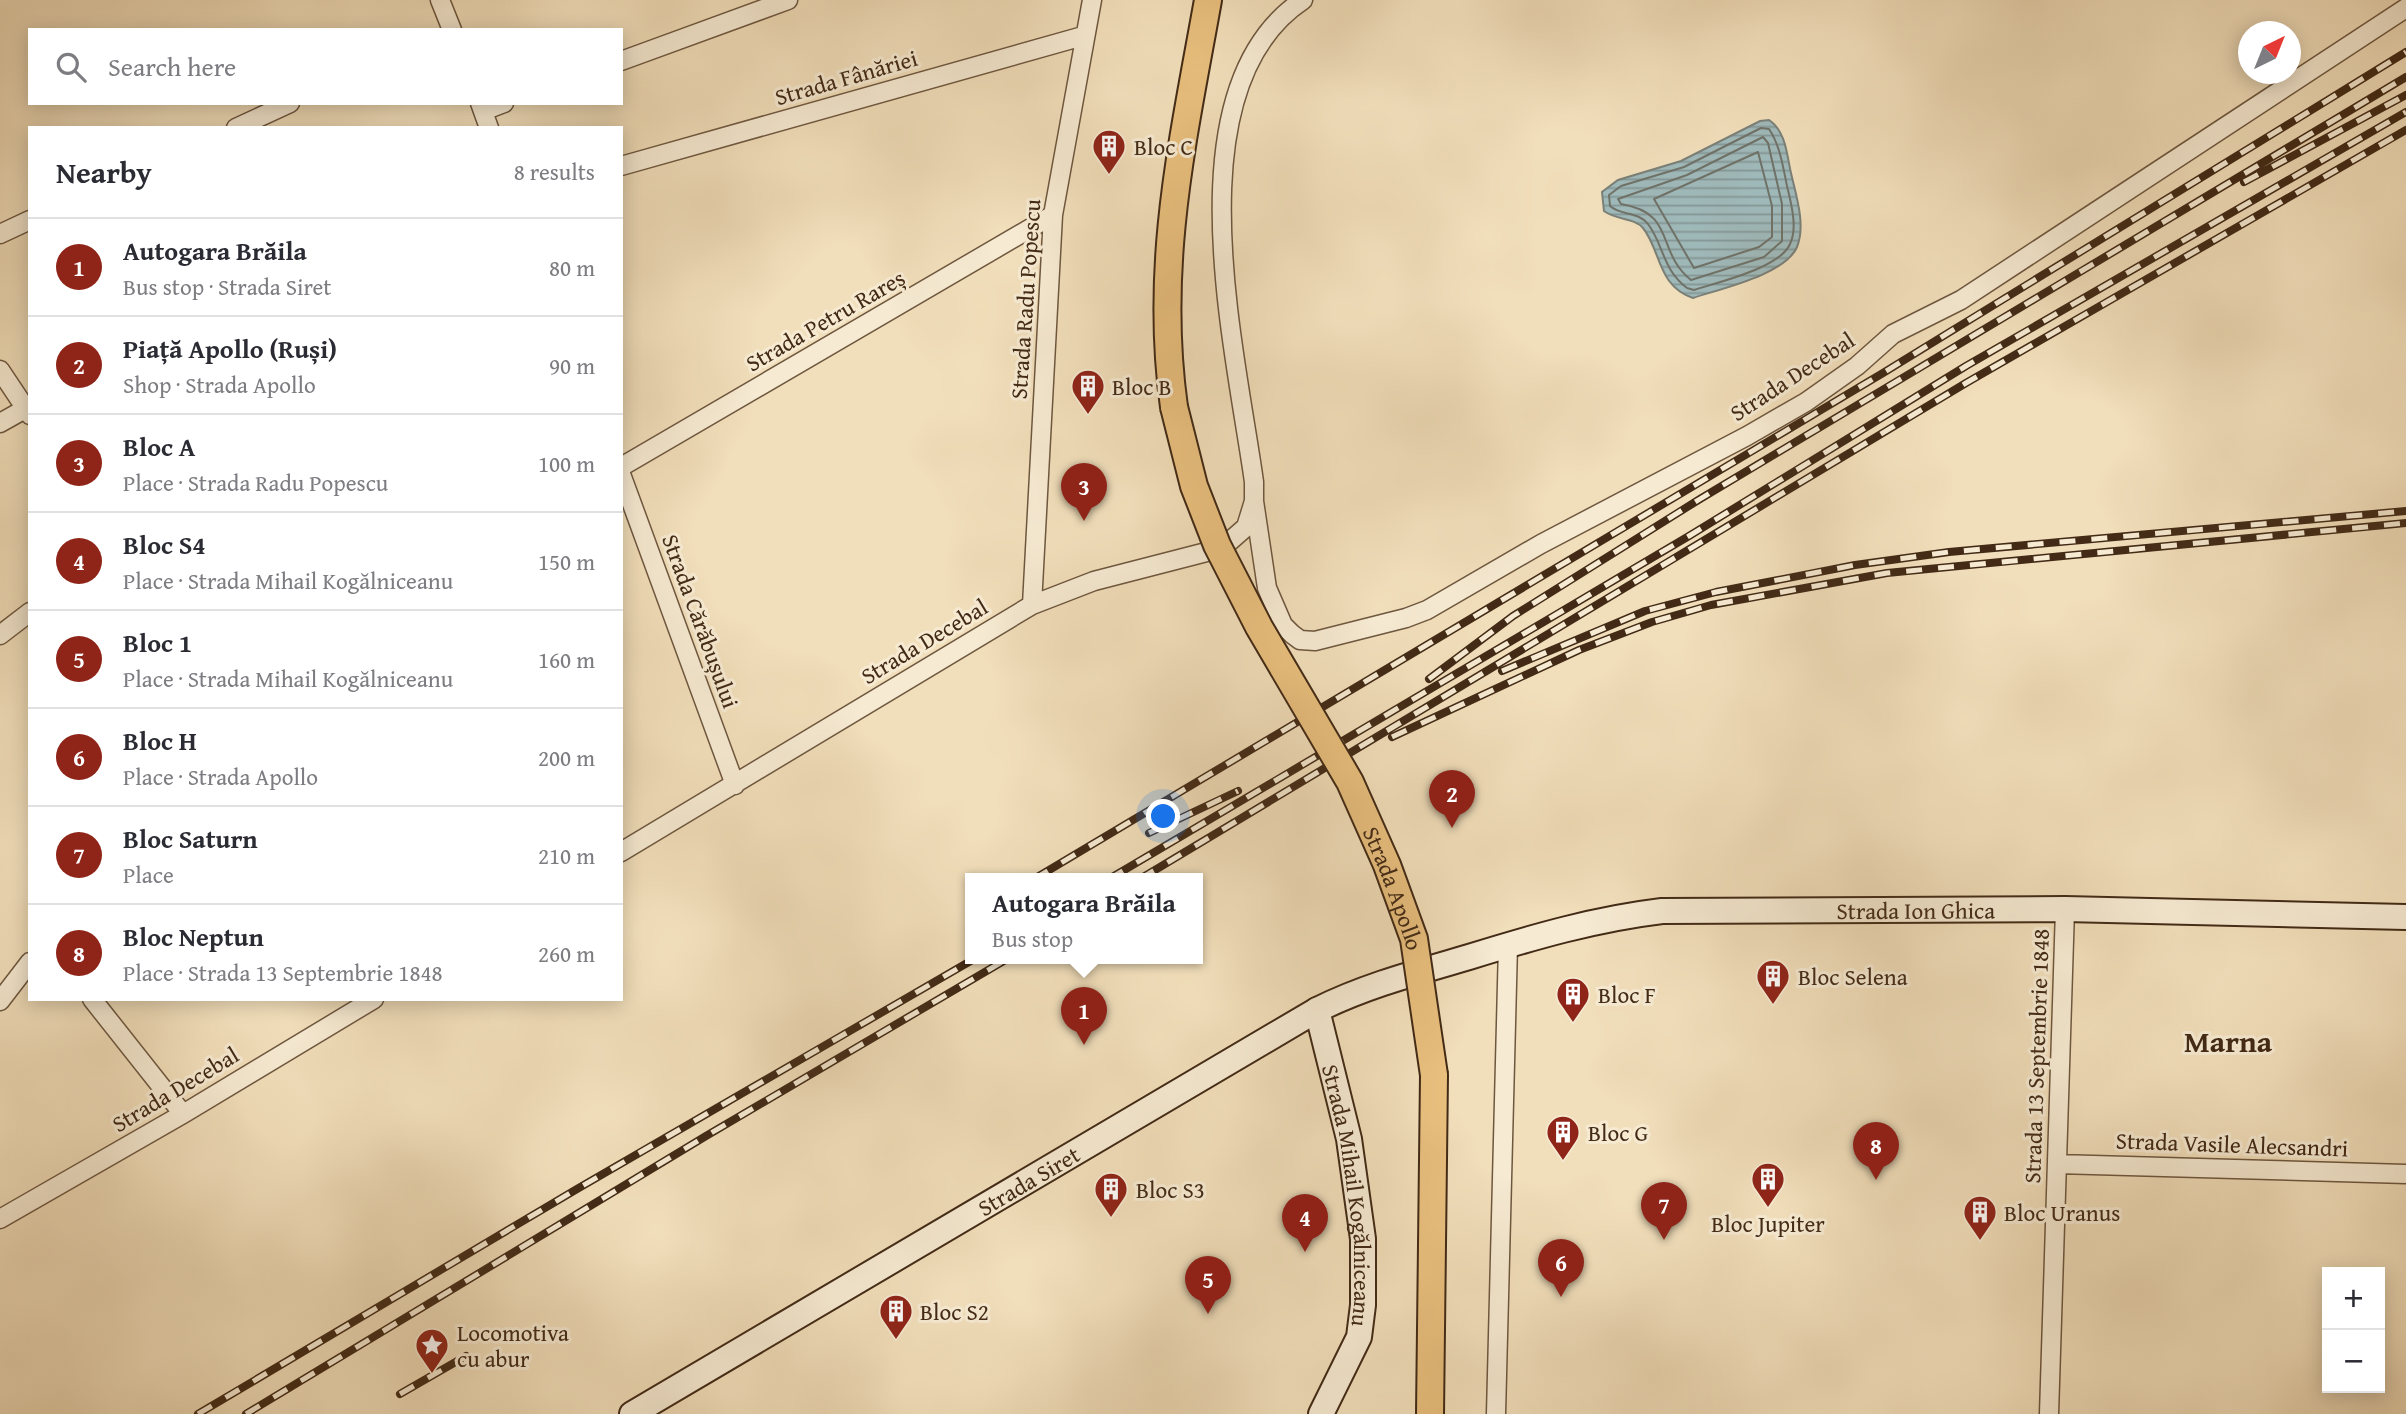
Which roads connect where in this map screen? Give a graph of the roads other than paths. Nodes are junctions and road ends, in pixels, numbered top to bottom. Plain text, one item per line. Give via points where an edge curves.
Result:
1 (440, 0) edge
2 (788, 0) edge
3 (1092, 0) edge
4 (1208, 0) edge
5 (1303, 0) edge
6 (2403, 5) edge
7 (451, 28) edge
8 (1083, 36) junction
9 (623, 60) edge
10 (286, 105) edge
11 (500, 105) edge
12 (484, 114) edge
13 (240, 126) edge
14 (623, 165) edge
15 (1053, 215) junction
16 (28, 221) edge
17 (0, 234) edge
18 (0, 370) edge
19 (27, 412) edge
20 (0, 424) edge
21 (623, 466) edge
22 (623, 479) edge
23 (1254, 501) junction
24 (1032, 605) junction
25 (28, 614) edge
26 (0, 635) edge
27 (735, 785) junction
28 (623, 851) edge
29 (2065, 909) junction
30 (2406, 918) edge
31 (1508, 945) junction
32 (28, 965) edge
33 (1434, 967) joint
34 (0, 1001) edge
35 (94, 1001) edge
36 (371, 1001) edge
37 (1317, 1010) junction
38 (183, 1114) junction
39 (2057, 1164) junction
40 (2406, 1174) edge
41 (0, 1219) edge
42 (632, 1414) edge
43 (1321, 1414) edge
44 (1430, 1414) edge
45 (1496, 1414) edge
46 (2049, 1414) edge

1 - 7 street
2 - 9 street
3 - 8 street, Strada Radu Popescu
4 - 44 main road, Strada Apollo, bridge via 1168,240 1165,325 1174,407 1194,486 1222,554 1350,782 1392,877 1413,939 1434,1075
5 - 23 street, Strada Decebal via 1251,54 1231,109 1226,142 1221,202 1224,262
6 - 23 street, Strada Decebal via 1961,300 1894,334 1806,402 1427,610 1338,636 1300,640 1283,625 1271,599
8 - 14 street, Strada Fânăriei
8 - 15 street, Strada Radu Popescu
10 - 13 street
11 - 12 street
15 - 21 street, Strada Petru Rareș
15 - 24 street, Strada Radu Popescu
16 - 17 street
18 - 19 street
19 - 20 street
22 - 27 street, Strada Cărăbușului
23 - 24 street, Strada Decebal via 1246,527 1222,548 1094,581
24 - 27 street, Strada Decebal
25 - 26 street
27 - 28 street, Strada Decebal
29 - 30 street, Strada Ion Ghica
29 - 31 street, Strada Ion Ghica via 1662,912 1612,917
29 - 39 street, Strada 13 Septembrie 1848
31 - 33 street, Strada Ion Ghica
31 - 45 street
32 - 34 street
33 - 37 street, Strada Siret
35 - 38 street
36 - 38 street, Strada Decebal
37 - 42 street, Strada Siret
37 - 43 street, Strada Mihail Kogălniceanu via 1349,1139 1363,1238 1359,1337
38 - 41 street, Strada Decebal
39 - 40 street, Strada Vasile Alecsandri
39 - 46 street, Strada 13 Septembrie 1848

